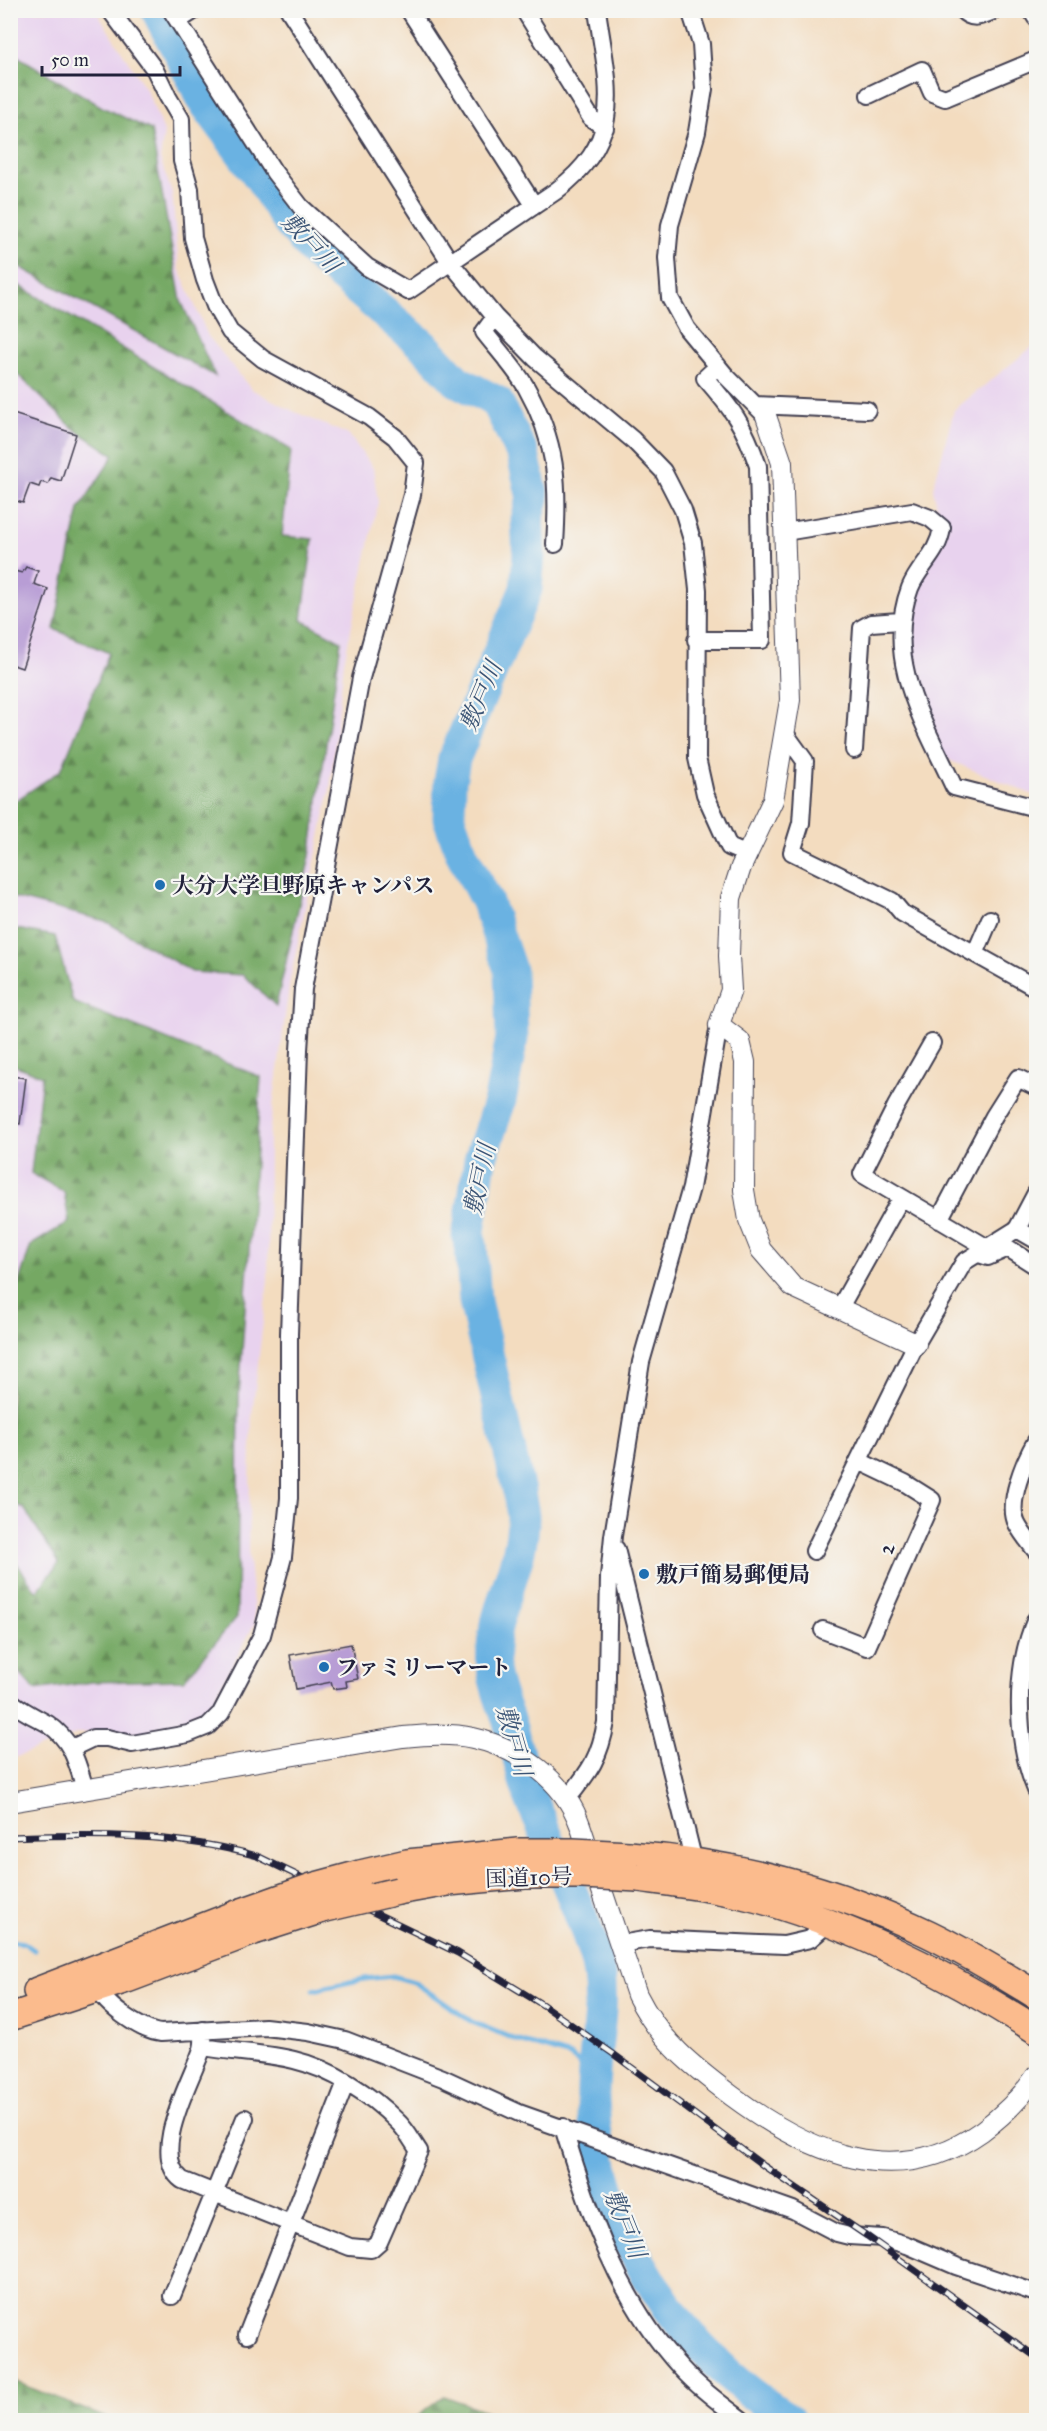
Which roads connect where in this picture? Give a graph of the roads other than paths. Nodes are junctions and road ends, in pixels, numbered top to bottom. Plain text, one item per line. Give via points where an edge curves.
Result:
1 (110, 10) edge
2 (195, 10) edge
3 (289, 10) edge
4 (409, 10) edge
5 (524, 10) edge
6 (597, 10) edge
7 (690, 10) edge
8 (962, 10) edge
9 (996, 10) edge
10 (1031, 10) edge
11 (174, 16) edge
12 (1036, 18) edge
13 (1036, 60) edge
14 (869, 94) dead end
15 (605, 128) junction
16 (534, 205) junction
17 (450, 262) junction
18 (495, 317) junction
19 (718, 366) junction
20 (761, 410) junction
21 (867, 410) dead end
22 (785, 532) junction
23 (555, 544) dead end
24 (900, 621) junction
25 (696, 640) junction
26 (784, 732) junction
27 (854, 750) dead end
28 (1036, 808) edge
29 (748, 855) junction
30 (990, 919) dead end
31 (975, 954) junction
32 (1036, 987) edge
33 (719, 1025) junction
34 (932, 1043) dead end
35 (1036, 1087) edge
36 (1036, 1193) edge
37 (901, 1198) junction
38 (939, 1220) junction
39 (1017, 1229) junction
40 (1036, 1240) edge
41 (982, 1250) junction
42 (1036, 1266) edge
43 (839, 1309) junction
44 (916, 1344) junction
45 (1036, 1441) edge
46 (859, 1461) junction
47 (613, 1536) junction
48 (814, 1551) dead end
49 (1036, 1551) edge
50 (1036, 1618) edge
51 (823, 1630) dead end
52 (10, 1701) edge
53 (72, 1748) junction
54 (84, 1789) junction
55 (1036, 1790) edge
56 (568, 1798) junction
57 (10, 1802) edge
58 (694, 1862) junction
59 (522, 1864) junction
60 (634, 1867) junction
61 (248, 1921) junction
62 (829, 1923) junction
63 (620, 1944) junction
64 (97, 1978) junction
65 (1036, 1995) edge
66 (10, 2002) edge
67 (10, 2017) edge
68 (1036, 2030) edge
69 (203, 2039) junction
70 (1036, 2076) edge
71 (346, 2082) junction
72 (245, 2118) dead end
73 (570, 2130) junction
74 (214, 2193) junction
75 (291, 2225) junction
76 (1036, 2294) edge
77 (172, 2296) dead end
78 (247, 2336) dead end
79 (742, 2421) edge

1 - 53 street via 155,70 181,119 182,161 190,189 193,238 215,306 230,332 263,359 369,417 395,437 416,463 412,495 361,678 303,989 289,1334 289,1498 279,1576 256,1647 221,1713 208,1726 188,1734 132,1744 93,1738
2 - 11 street
3 - 17 street
4 - 16 street
5 - 15 street via 591,118
6 - 15 street via 608,86
7 - 19 street via 701,44 704,89 697,132 670,225 670,298 687,329
8 - 9 street via 975,18
10 - 12 street
11 - 17 street via 274,171 301,207 330,236 367,267 408,291
13 - 14 street via 945,98 932,93 922,70
15 - 16 street via 598,146 573,178
16 - 17 street
17 - 18 street
18 - 23 street via 484,332 525,385 542,419 555,462
18 - 25 street via 535,358 633,440 663,471 683,510 693,543 698,590
19 - 20 street
19 - 25 street via 705,378 734,411 758,466 762,640
20 - 21 street
20 - 22 street via 782,463
22 - 24 street via 912,511 930,518 942,528 940,543 911,585
22 - 26 street via 789,700
24 - 27 street via 871,622 862,628
24 - 28 street via 904,664 914,703 954,788
25 - 29 street via 697,758 705,794 729,847
26 - 29 street via 772,800
26 - 31 street via 805,761 801,823 792,852 892,901 902,913
29 - 33 street via 731,898 731,990
30 - 31 street
31 - 32 street
33 - 43 street via 740,1041 745,1062 744,1190 749,1220 761,1250 794,1287
33 - 47 street via 691,1188 645,1344
34 - 37 street via 862,1174
35 - 38 street via 1018,1078
36 - 39 street
37 - 38 street
37 - 43 street
38 - 41 street
39 - 40 street
39 - 41 street
41 - 42 street via 988,1257 1008,1248
41 - 44 street via 964,1262
43 - 44 street
44 - 46 street
45 - 49 street via 1022,1469 1013,1510 1016,1524
46 - 48 street
46 - 51 street, 2 via 932,1500 867,1647
47 - 56 street via 603,1740 590,1772
47 - 58 street
50 - 55 street via 1026,1648 1020,1720
52 - 53 street via 58,1732
53 - 54 street
54 - 56 street via 403,1737 457,1735 507,1750 536,1767
54 - 57 street
56 - 63 street
58 - 60 highway, 国道10号
58 - 65 highway, 国道10号 via 766,1876 863,1906 930,1935
59 - 60 highway, 国道10号, bridge via 583,1875
59 - 61 highway, 国道10号, bridge
59 - 61 highway, 国道10号, bridge via 440,1859 407,1863 306,1889
60 - 62 highway, 国道10号
61 - 64 highway, 国道10号
62 - 63 street via 810,1939 784,1945 650,1939
62 - 68 highway, 国道10号 via 931,1968
63 - 70 street via 647,2015 684,2060 765,2119 837,2154 891,2163 948,2151 989,2126
64 - 66 highway, 国道10号
64 - 67 highway, 国道10号
64 - 69 street via 129,2020 145,2030
69 - 71 street via 296,2060
69 - 73 street via 250,2027 282,2028 345,2040 519,2113
69 - 74 street via 179,2102 170,2159 176,2175
71 - 75 street
71 - 75 street via 399,2122 419,2151 379,2242 371,2249 350,2247
72 - 74 street
73 - 76 street via 793,2210 837,2233 907,2245
73 - 79 street via 597,2231 622,2285 680,2367
74 - 75 street
74 - 77 street
75 - 78 street

